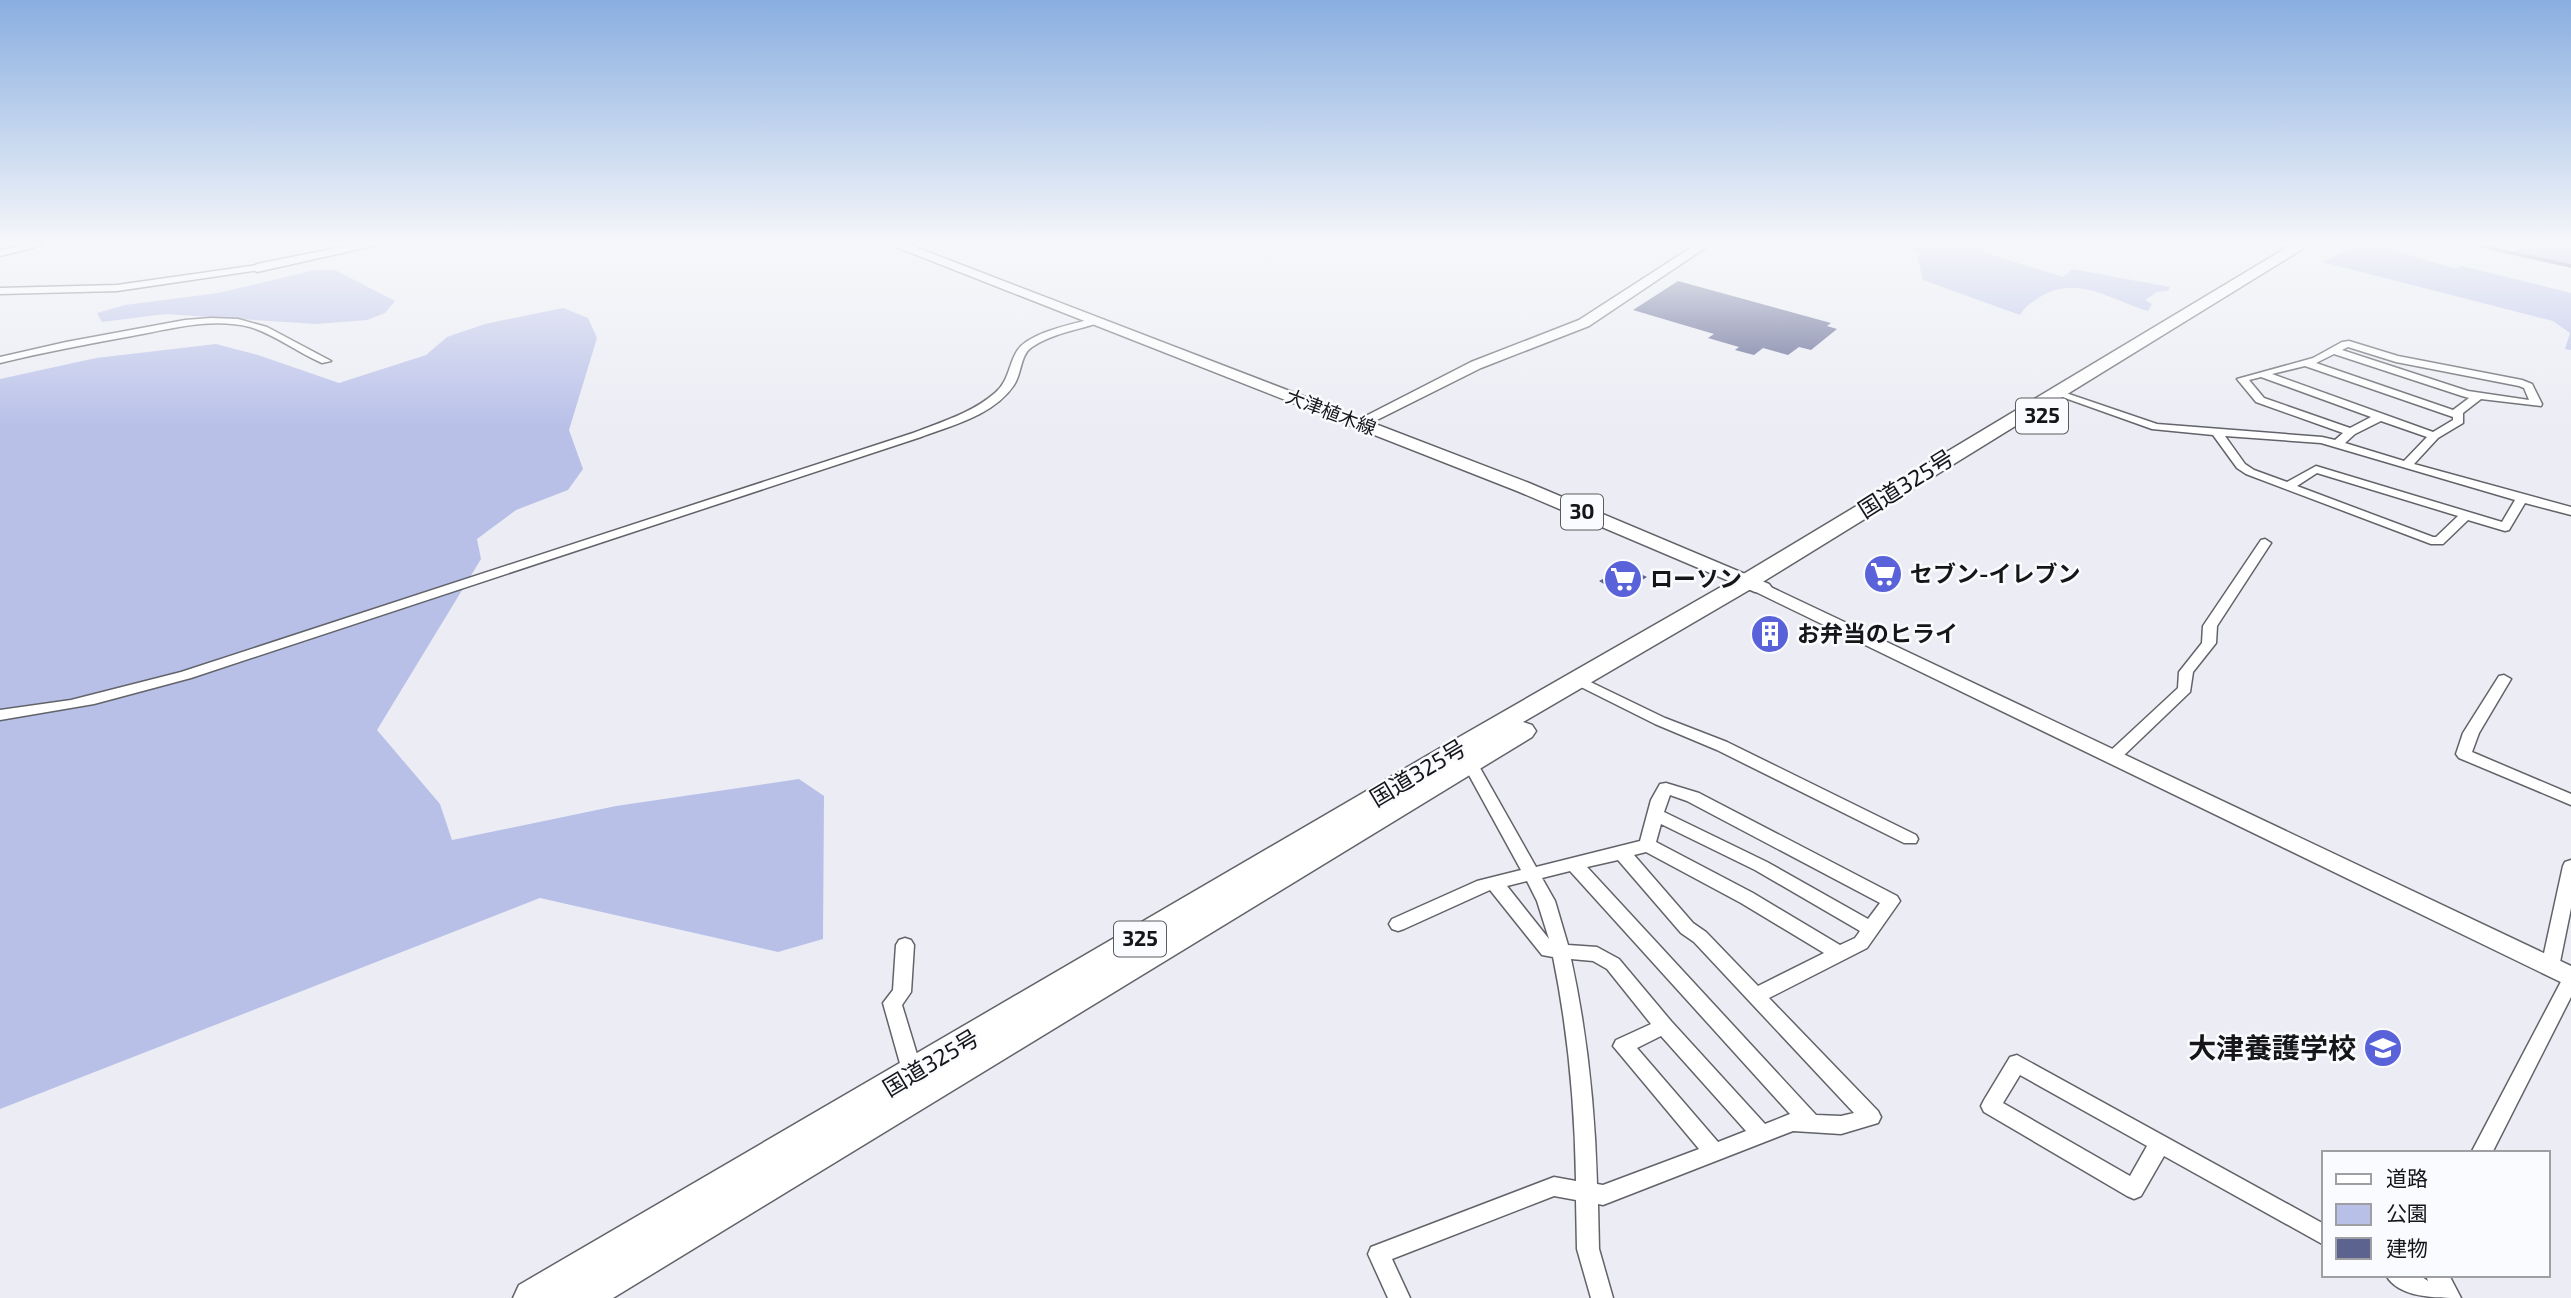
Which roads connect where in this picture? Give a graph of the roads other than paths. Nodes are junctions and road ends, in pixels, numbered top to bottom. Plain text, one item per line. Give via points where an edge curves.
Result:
1 (1055, 306) edge
2 (1611, 306) edge
3 (2207, 306) edge
4 (2219, 306) edge
5 (1095, 321) junction
6 (2334, 351) junction
7 (0, 360) edge
8 (326, 360) dead end
9 (2305, 363) junction
10 (2260, 374) junction
11 (2064, 396) junction
12 (2478, 396) junction
13 (2455, 414) junction
14 (2382, 416) junction
15 (1360, 423) junction
16 (2216, 432) junction
17 (2351, 432) junction
18 (2434, 436) junction
19 (2337, 444) junction
20 (2407, 465) junction
21 (2288, 486) junction
22 (2522, 498) junction
23 (2571, 511) edge
24 (2466, 515) junction
25 (2265, 542) dead end
26 (1755, 584) junction
27 (2504, 678) dead end
28 (1586, 684) junction
29 (0, 715) edge
30 (1463, 756) junction
31 (2114, 756) junction
32 (2571, 800) edge
33 (1656, 814) junction
34 (1910, 839) dead end
35 (1647, 845) junction
36 (1622, 853) junction
37 (1573, 863) junction
38 (2571, 866) edge
39 (1530, 873) junction
40 (1494, 882) junction
41 (1398, 924) dead end
42 (1871, 929) junction
43 (905, 946) dead end
44 (1560, 950) junction
45 (1840, 954) junction
46 (2550, 967) junction
47 (2571, 978) edge
48 (1756, 996) junction
49 (1664, 1026) junction
50 (913, 1074) junction
51 (1811, 1123) junction
52 (1761, 1135) junction
53 (2160, 1143) junction
54 (2482, 1151) edge
55 (1714, 1152) junction
56 (1587, 1191) junction
57 (2322, 1234) edge
58 (2401, 1277) edge
59 (2438, 1277) edge
60 (533, 1298) edge
61 (576, 1298) edge
62 (1399, 1298) edge
63 (1602, 1298) edge
64 (2438, 1298) edge
65 (2450, 1298) edge

1 - 5 main road, 大津植木線 / 30
2 - 15 street via 1584,323 1476,365
3 - 11 highway, 国道325号 / 325
4 - 11 highway, 国道325号 / 325
5 - 15 main road, 大津植木線 / 30
5 - 29 street via 1031,343 1021,352 1010,385 991,402 917,435 186,676 102,700
6 - 9 street
6 - 12 street
6 - 12 street via 2349,344 2396,359 2522,383 2537,404
7 - 8 street via 215,321 239,322 279,334
9 - 10 street
9 - 13 street
10 - 14 street
10 - 17 street via 2242,379 2257,398
11 - 16 street via 2156,427
11 - 26 highway, 国道325号 / 325
12 - 13 street
13 - 18 street via 2459,421
14 - 17 street
14 - 18 street
15 - 26 main road, 大津植木線 / 30
16 - 19 street
16 - 21 street via 2245,470
17 - 19 street
18 - 20 street
19 - 20 street
20 - 22 street
21 - 24 street via 2316,469
21 - 24 street via 2436,541
22 - 23 street
22 - 24 street via 2508,526
25 - 31 street via 2210,626 2209,643 2186,672 2185,689
26 - 28 highway, 国道325号 / 325
26 - 31 street
27 - 32 street via 2471,733 2464,754
28 - 30 highway, 国道325号 / 325
28 - 34 street
30 - 39 street
30 - 50 highway, 国道325号 / 325
30 - 61 highway, 国道325号 / 325 via 1155,954
31 - 46 street
33 - 35 street
33 - 42 street via 1761,866
33 - 42 street via 1666,788 1693,797 1891,901
35 - 36 street
35 - 45 street
36 - 37 street
36 - 48 street via 1687,928
37 - 39 street
37 - 51 street
38 - 46 street
39 - 40 street
39 - 44 street via 1546,901
40 - 41 street
40 - 44 street via 1548,950
42 - 45 street via 1861,943
43 - 50 street via 902,992 891,1003
44 - 49 street via 1597,954 1613,964
44 - 56 street via 1572,1005
45 - 48 street
46 - 47 street
47 - 54 street
48 - 51 street via 1871,1117 1841,1125
49 - 52 street
49 - 55 street via 1623,1046
50 - 60 highway, 国道325号 / 325
51 - 52 street via 1793,1122
52 - 55 street
53 - 53 street via 2017,1063 1991,1106 2134,1189
53 - 57 street
55 - 56 street via 1603,1195
56 - 62 street via 1554,1186 1379,1254
56 - 63 street via 1588,1249
58 - 64 street
59 - 65 street

